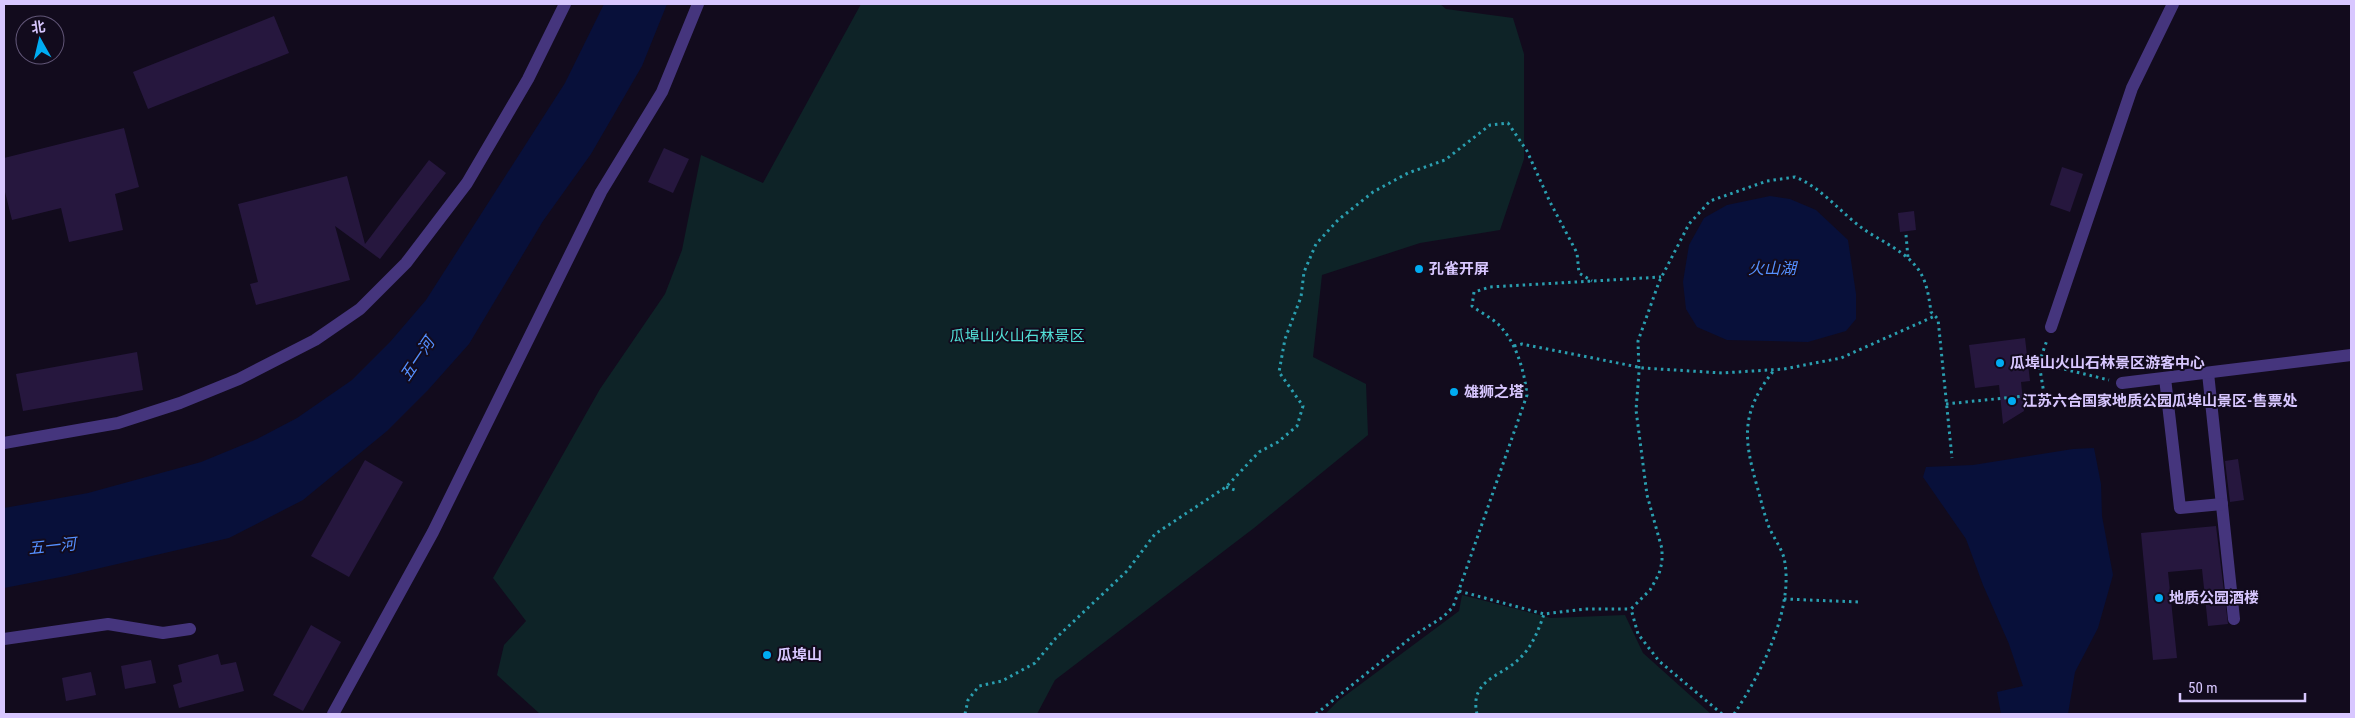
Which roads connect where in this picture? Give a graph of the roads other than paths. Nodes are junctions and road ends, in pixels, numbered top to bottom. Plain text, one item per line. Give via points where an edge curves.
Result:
1 (565, 4) edge
2 (698, 4) edge
3 (2173, 4) edge
4 (2051, 327) dead end
5 (2351, 355) edge
6 (2208, 373) junction
7 (2165, 378) junction
8 (2122, 383) road end
9 (4, 443) edge
10 (2222, 504) junction
11 (2234, 619) dead end
12 (190, 629) dead end
13 (4, 639) edge
14 (334, 714) edge

1 - 9 street via 528,79 467,183 406,263 360,309 315,340 239,379 180,403 118,423
2 - 14 street via 662,92 601,192 433,532
3 - 4 street via 2132,88
5 - 6 street
6 - 7 street
6 - 10 street
7 - 8 street
7 - 10 street via 2180,508
10 - 11 street
12 - 13 street via 163,633 108,624

